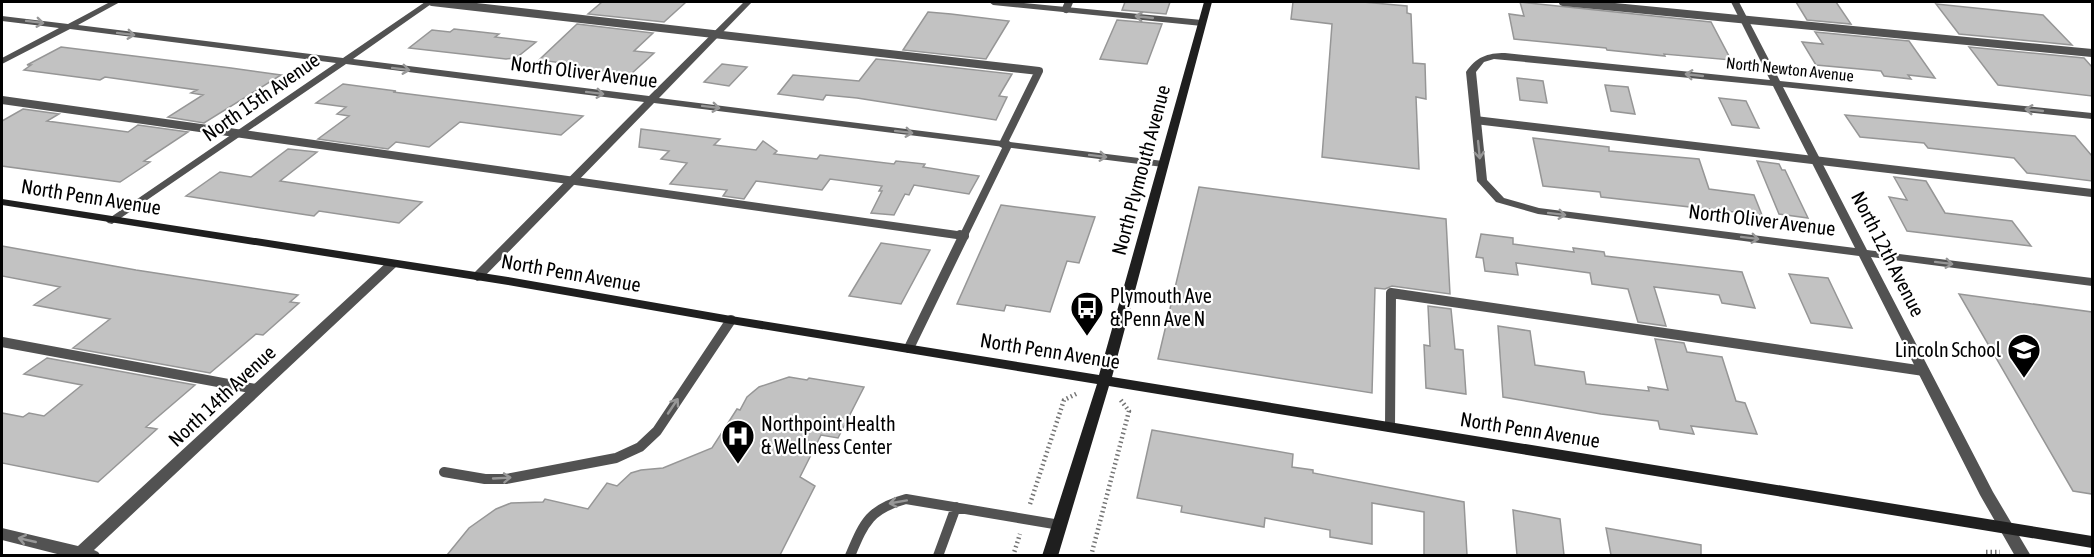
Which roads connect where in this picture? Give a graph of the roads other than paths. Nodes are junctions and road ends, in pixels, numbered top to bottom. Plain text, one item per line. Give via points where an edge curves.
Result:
1 (116, 2) edge
2 (431, 2) edge
3 (748, 2) edge
4 (993, 2) edge
5 (1208, 2) edge
6 (1563, 2) edge
7 (1735, 2) edge
8 (1067, 5) edge
9 (2, 18) edge
10 (1744, 19) junction
11 (1202, 23) junction
12 (68, 26) junction
13 (717, 34) junction
14 (2092, 53) edge
15 (2, 61) edge
16 (343, 62) junction
17 (1776, 83) junction
18 (2, 100) edge
19 (653, 100) junction
20 (2092, 116) edge
21 (1475, 120) junction
22 (240, 133) junction
23 (1005, 145) junction
24 (1816, 161) junction
25 (1162, 164) junction
26 (574, 180) junction
27 (2092, 193) edge
28 (2, 202) edge
29 (112, 221) junction
30 (964, 236) junction
31 (1863, 252) junction
32 (392, 264) junction
33 (477, 277) junction
34 (2092, 282) edge
35 (731, 320) junction
36 (2, 342) edge
37 (909, 348) junction
38 (1924, 371) junction
39 (1105, 380) junction
40 (256, 389) junction
41 (1390, 427) junction
42 (444, 472) dead end
43 (956, 507) junction
44 (1060, 525) junction
45 (2009, 529) junction
46 (2, 534) edge
47 (2092, 542) edge
48 (84, 554) edge
49 (850, 555) edge
50 (938, 555) edge
51 (1050, 555) edge
52 (2023, 555) edge

1 - 12 street
2 - 13 lane
2 - 16 street, North 15th Avenue
3 - 13 street
4 - 8 street
5 - 11 main road, North Plymouth Avenue
6 - 10 lane
7 - 10 street, North 12th Avenue
11 -> 8 street
9 -> 12 street, North Oliver Avenue
10 - 14 lane
10 - 17 street, North 12th Avenue
11 - 25 main road, North Plymouth Avenue
12 - 15 street
12 -> 16 street, North Oliver Avenue
13 - 19 street
13 - 23 lane via 1039,71
16 -> 19 street, North Oliver Avenue
16 - 22 street, North 15th Avenue
20 -> 17 street, North Newton Avenue
17 -> 21 street, North Newton Avenue via 1485,57 1478,60 1471,72
17 - 24 street, North 12th Avenue
18 - 22 lane
19 -> 23 street, North Oliver Avenue
19 - 26 street
21 - 24 lane
21 -> 31 street, North Oliver Avenue via 1482,181 1500,200 1538,211
22 - 26 lane
22 - 29 street, North 15th Avenue
23 -> 25 street, North Oliver Avenue
23 - 30 lane
24 - 27 lane
24 - 31 street, North 12th Avenue
25 - 39 main road, North Plymouth Avenue
26 - 30 lane
26 - 33 street
28 - 29 main road, North Penn Avenue
29 - 32 main road, North Penn Avenue
30 - 37 lane
31 -> 34 street, North Oliver Avenue
31 - 38 street, North 12th Avenue
32 - 33 main road, North Penn Avenue
32 - 40 street, North 14th Avenue
33 - 35 main road, North Penn Avenue
35 - 37 main road, North Penn Avenue
42 -> 35 lane via 485,479 506,478 616,458 640,447 657,431
36 - 40 lane
37 - 39 main road, North Penn Avenue
38 - 41 lane via 1391,293
38 - 45 street, North 12th Avenue via 1987,495
39 - 41 main road, North Penn Avenue
39 - 44 main road, North Plymouth Avenue
40 - 48 street, North 14th Avenue
41 - 45 main road, North Penn Avenue
43 - 44 lane
43 -> 49 lane via 906,500 884,504 867,519
43 - 50 lane
44 - 51 main road, North Plymouth Avenue
45 - 47 main road, North Penn Avenue
45 - 52 street, North 12th Avenue
48 -> 46 street

